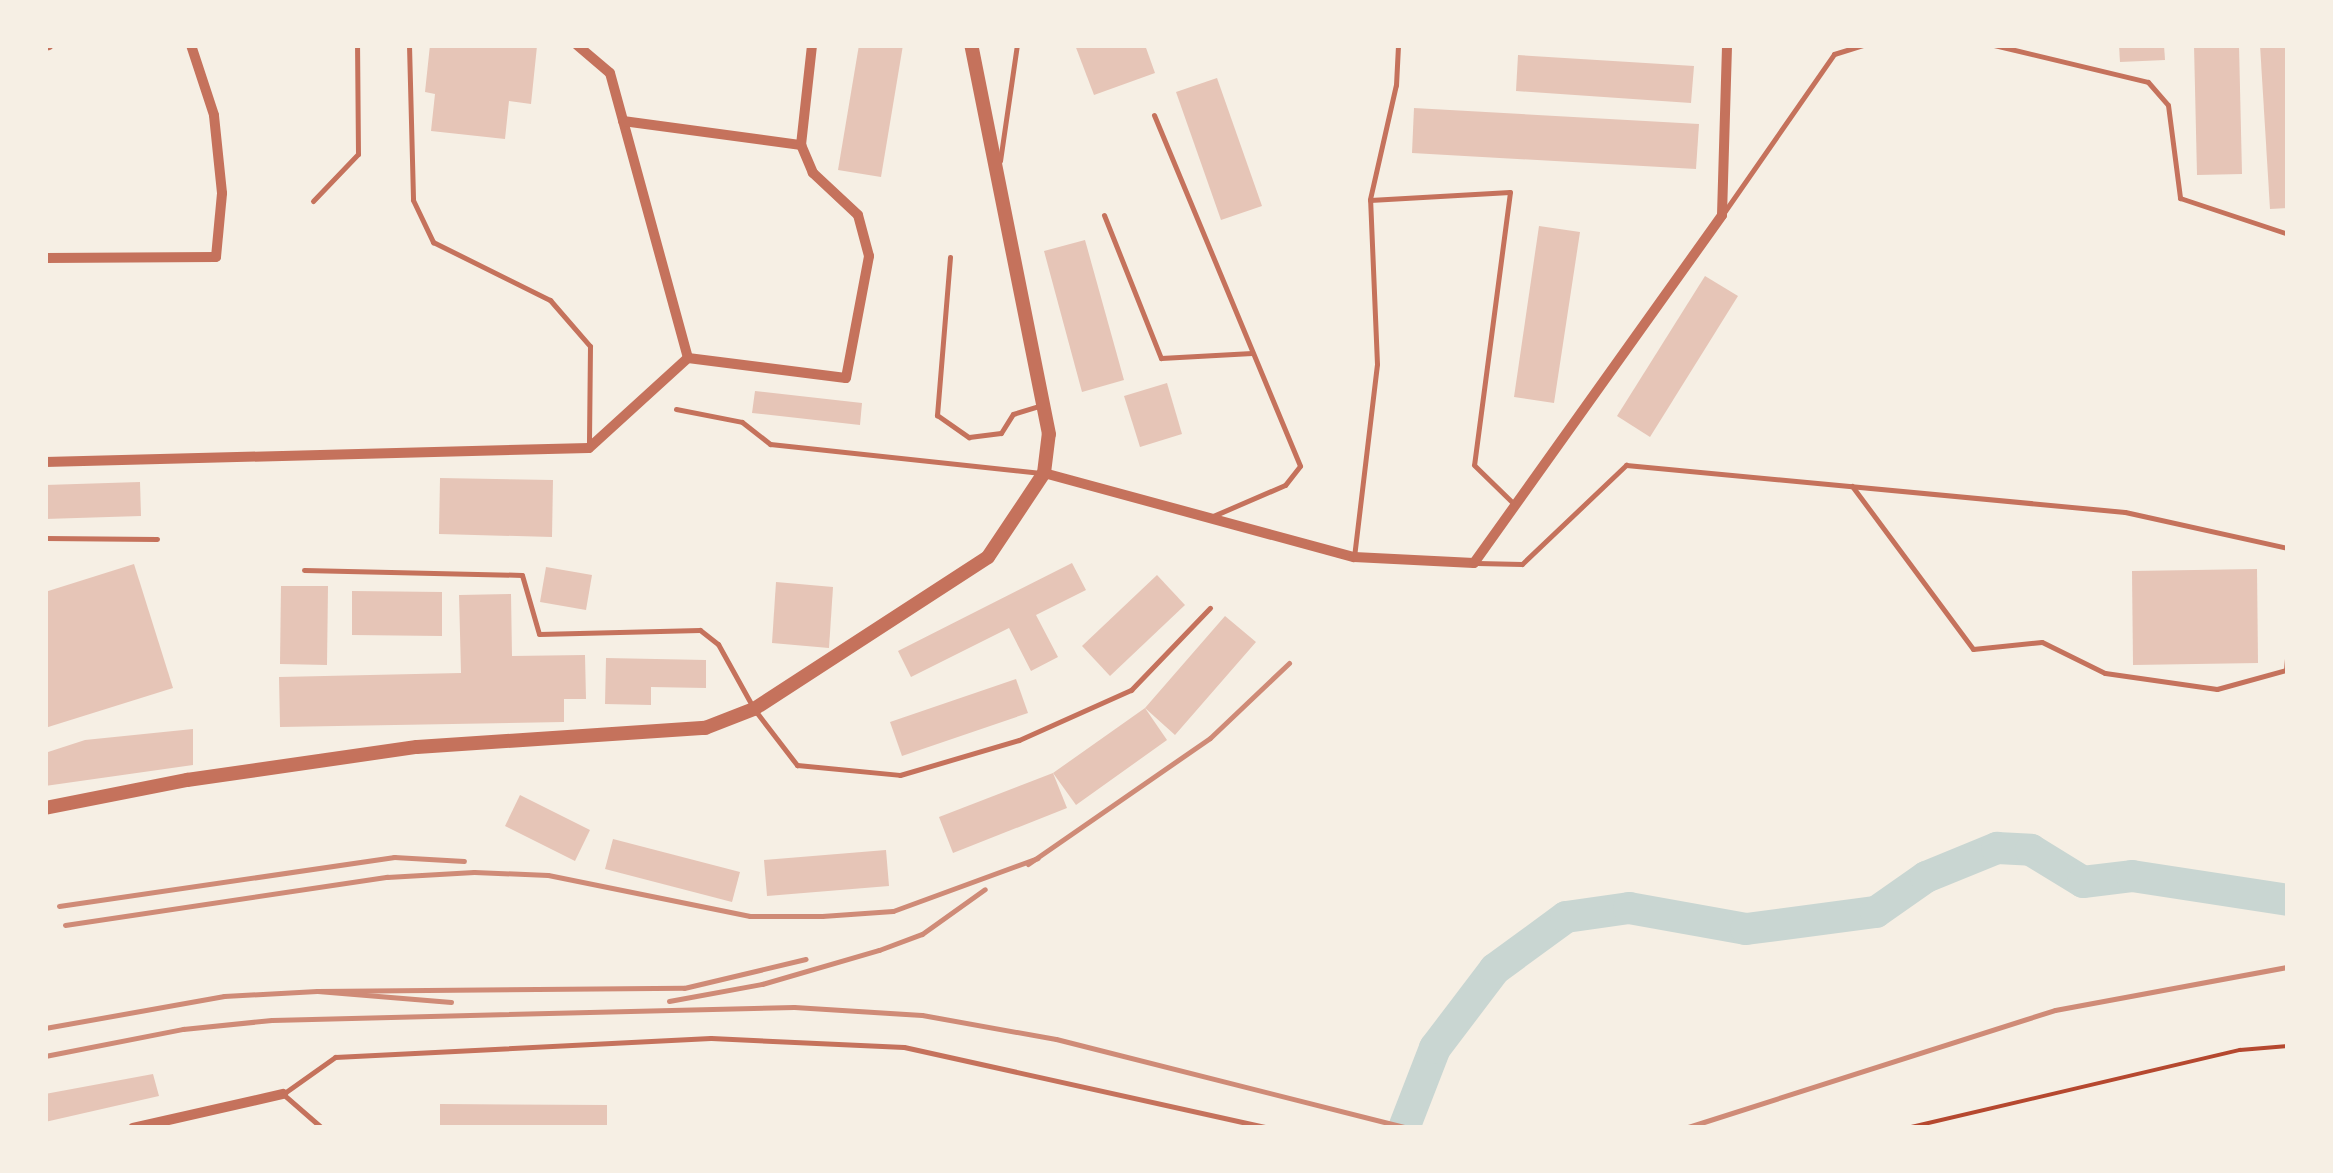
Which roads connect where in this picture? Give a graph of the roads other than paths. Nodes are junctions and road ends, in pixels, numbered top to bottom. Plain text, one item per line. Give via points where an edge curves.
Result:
1 (191, 45) edge
2 (358, 45) edge
3 (409, 45) edge
4 (577, 45) edge
5 (812, 45) edge
6 (971, 45) edge
7 (1017, 45) edge
8 (1398, 45) edge
9 (1727, 45) edge
10 (1864, 45) edge
11 (1994, 45) edge
12 (1154, 115) dead end
13 (624, 121) junction
14 (801, 145) junction
15 (998, 171) junction
16 (314, 200) dead end
17 (1370, 200) junction
18 (1104, 215) dead end
19 (1722, 216) junction
20 (2288, 234) edge
21 (950, 257) dead end
22 (45, 258) edge
23 (1252, 353) junction
24 (688, 358) junction
25 (1044, 405) junction
26 (676, 409) dead end
27 (589, 448) junction
28 (45, 462) edge
29 (1044, 474) junction
30 (1852, 486) junction
31 (1515, 505) junction
32 (1209, 518) junction
33 (45, 538) edge
34 (157, 539) dead end
35 (2288, 548) edge
36 (1354, 557) junction
37 (1474, 562) junction
38 (304, 570) dead end
39 (1210, 608) dead end
40 (2288, 646) edge
41 (754, 709) junction
42 (45, 808) edge
43 (283, 1094) junction
44 (133, 1128) edge
45 (322, 1128) edge
46 (1268, 1128) edge

1 - 22 street via 214,115 222,194 216,257
2 - 16 lane via 358,154
3 - 27 lane via 413,200 433,242 550,300 590,346
4 - 13 street via 610,74
5 - 14 street
6 - 15 street
7 - 15 lane
8 - 17 lane via 1396,85
9 - 19 street
10 - 19 lane via 1834,54
11 - 20 lane via 2148,82 2168,106 2180,198
12 - 23 lane
13 - 14 street
13 - 24 street
14 - 24 street via 813,173 858,215 869,256 846,378
15 - 25 street
17 - 31 lane via 1510,192 1474,465
17 - 36 lane via 1376,364
18 - 23 lane via 1161,358
19 - 31 street
21 - 25 lane via 937,415 970,436 1001,433 1014,414
23 - 32 lane via 1300,466 1285,485
24 - 27 street
25 - 29 street
26 - 29 lane via 742,422 770,444
27 - 28 street
29 - 32 street
29 - 41 street via 988,557
30 - 35 lane via 2125,512
30 - 37 lane via 1626,465 1522,564
30 - 40 lane via 1973,648 2042,642 2105,673 2217,689 2286,670
31 - 37 street
32 - 36 street
33 - 34 lane
36 - 37 street
38 - 41 lane via 522,575 538,634 700,630 718,644
39 - 41 lane via 1131,690 1019,740 900,774 797,765
41 - 42 street via 705,728 417,747
43 - 44 street
43 - 45 lane
43 - 46 lane via 335,1057 712,1038 904,1047

